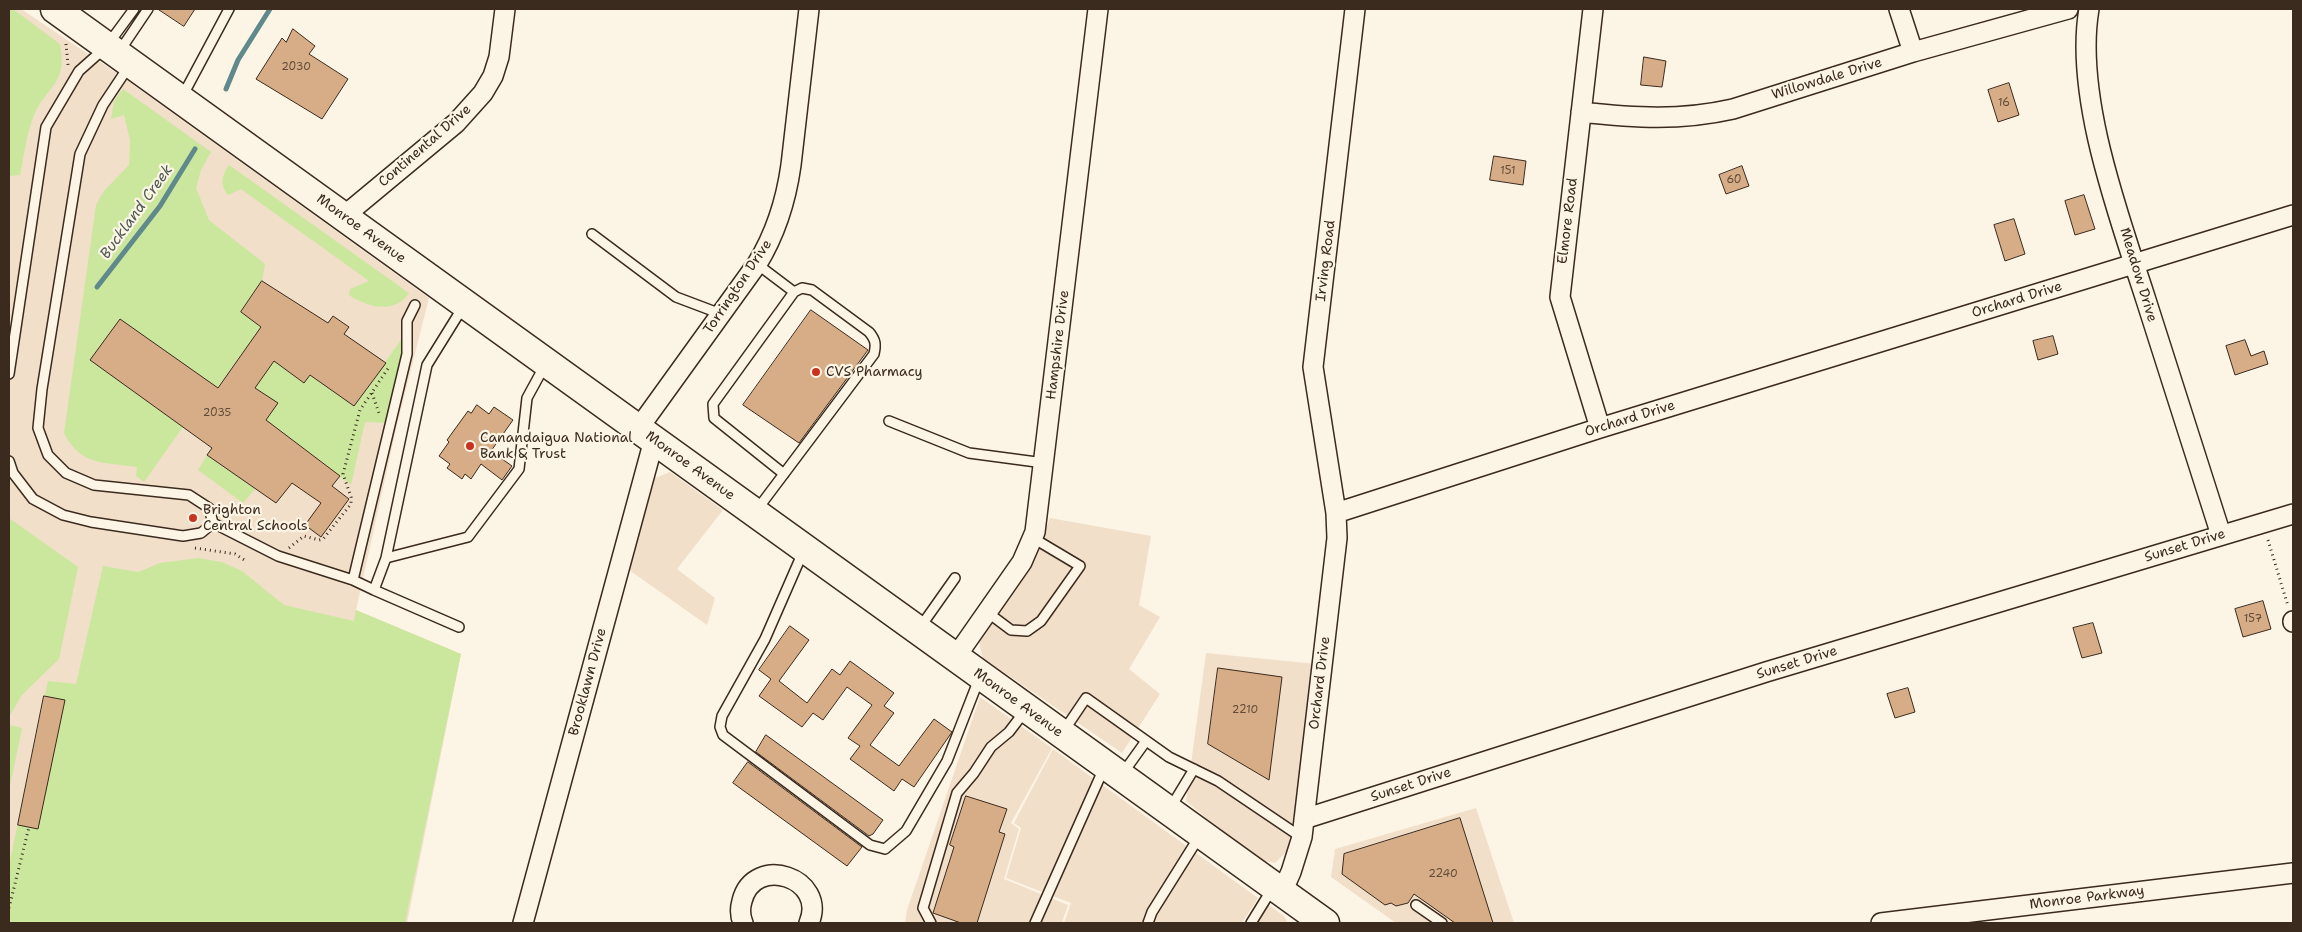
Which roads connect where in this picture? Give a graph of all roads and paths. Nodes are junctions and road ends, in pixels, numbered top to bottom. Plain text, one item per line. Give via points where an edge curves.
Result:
1 (55, 9) edge
2 (134, 9) edge
3 (148, 9) edge
4 (229, 9) edge
5 (505, 9) edge
6 (809, 9) edge
7 (1098, 9) edge
8 (1355, 9) edge
9 (1594, 9) edge
10 (1899, 9) edge
11 (2068, 9) edge
12 (2089, 9) edge
13 (1913, 52) junction
14 (118, 55) junction
15 (180, 99) junction
16 (1581, 112) junction
17 (2293, 215) edge
18 (344, 216) junction
19 (592, 234) dead end
20 (756, 264) junction
21 (2134, 264) junction
22 (794, 292) junction
23 (465, 303) junction
24 (415, 305) dead end
25 (721, 314) junction
26 (390, 361) dead end
27 (547, 362) junction
28 (9, 374) edge
29 (372, 392) junction
30 (379, 415) dead end
31 (889, 422) dead end
32 (1600, 428) junction
33 (646, 435) junction
34 (9, 461) edge
35 (1044, 463) junction
36 (784, 474) junction
37 (754, 513) junction
38 (1336, 513) junction
39 (2293, 514) edge
40 (213, 523) junction
41 (2262, 523) junction
42 (2221, 535) junction
43 (1033, 538) junction
44 (804, 549) junction
45 (278, 556) junction
46 (386, 558) junction
47 (956, 578) dead end
48 (353, 580) junction
49 (374, 590) junction
50 (987, 612) junction
51 (2293, 621) edge
52 (459, 627) dead end
53 (918, 631) junction
54 (955, 658) junction
55 (980, 676) junction
56 (1027, 709) junction
57 (1061, 734) junction
58 (1146, 741) junction
59 (1194, 769) junction
60 (1113, 771) junction
61 (1168, 811) junction
62 (29, 827) dead end
63 (1303, 828) junction
64 (1201, 834) junction
65 (2293, 873) edge
66 (1278, 890) junction
67 (1416, 905) dead end
68 (9, 908) edge
69 (1318, 921) edge
70 (523, 923) edge
71 (743, 923) edge
72 (808, 923) edge
73 (931, 923) edge
74 (1035, 923) edge
75 (1148, 923) edge
76 (1251, 923) edge
77 (1442, 923) edge
78 (1881, 923) edge

1 - 14 main road, Monroe Avenue
2 - 14 lane
3 - 14 lane
4 - 15 lane
5 - 18 street, Continental Drive via 499,57 483,93 456,123
6 - 20 street, Torrington Drive via 788,189 768,246
7 - 35 street, Hampshire Drive
8 - 38 street, Irving Road via 1313,367
9 - 16 street, Elmore Road
10 - 13 street
11 - 13 street, Willowdale Drive
12 - 21 street, Meadow Drive via 2086,40 2089,89
13 - 16 street, Willowdale Drive via 1704,116 1635,118
14 - 15 main road, Monroe Avenue
14 - 28 lane via 79,71 46,127
14 - 40 lane via 103,105 80,154 38,428 48,455 66,473 94,485 189,496 209,508
15 - 18 main road, Monroe Avenue
16 - 32 street, Elmore Road via 1560,297
17 - 21 street, Orchard Drive
18 - 23 main road, Monroe Avenue
19 - 25 lane via 676,297
20 - 22 lane
20 - 25 street, Torrington Drive
21 - 32 street, Orchard Drive
21 - 42 street, Meadow Drive
22 - 36 lane via 713,404 712,411 714,418
22 - 36 lane via 802,288 812,290 869,332 876,346 874,354
23 - 27 main road, Monroe Avenue
23 - 46 lane via 427,365
24 - 48 lane via 407,321 408,354
25 - 33 street, Torrington Drive
26 - 29 path via 389,368
27 - 33 main road, Monroe Avenue
27 - 46 lane via 527,398 519,469 468,537
29 - 30 path
29 - 45 path via 360,410 343,474 351,504 324,539 304,536
31 - 35 lane via 969,452
32 - 38 street, Orchard Drive
33 - 37 main road, Monroe Avenue
33 - 70 street, Brooklawn Drive
34 - 40 lane via 13,473 33,498 64,515 183,536 201,533
35 - 43 street, Hampshire Drive
36 - 37 lane
37 - 44 main road, Monroe Avenue
38 - 63 street, Orchard Drive via 1337,538
39 - 41 street, Sunset Drive
40 - 45 lane
41 - 42 street, Sunset Drive
41 - 51 path
42 - 63 street, Sunset Drive via 1766,672
43 - 50 street, Hampshire Drive via 1022,562
43 - 50 lane via 1080,566 1041,621 1027,632 1011,630
44 - 53 main road, Monroe Avenue
44 - 55 lane via 765,639 722,716 720,727 723,736 870,845 885,849 906,831 948,761
45 - 48 lane
46 - 49 lane
47 - 53 lane
48 - 49 lane
49 - 52 lane
50 - 54 street, Hampshire Drive
53 - 54 main road, Monroe Avenue
54 - 55 main road, Monroe Avenue
55 - 56 main road, Monroe Avenue
56 - 57 main road, Monroe Avenue
56 - 73 lane via 1009,732 991,747 957,793 923,908
57 - 58 lane via 1086,698
57 - 60 main road, Monroe Avenue
58 - 59 lane
58 - 60 lane
59 - 61 lane
59 - 63 lane
60 - 61 main road, Monroe Avenue
60 - 74 lane
61 - 64 main road, Monroe Avenue
62 - 68 path
63 - 66 street, Orchard Drive via 1291,872
64 - 66 main road, Monroe Avenue
64 - 75 lane
65 - 78 street, Monroe Parkway
66 - 69 main road, Monroe Avenue
66 - 76 lane
67 - 77 lane
71 - 72 street via 740,907 743,896 750,885 772,874 784,875 803,886 812,907

